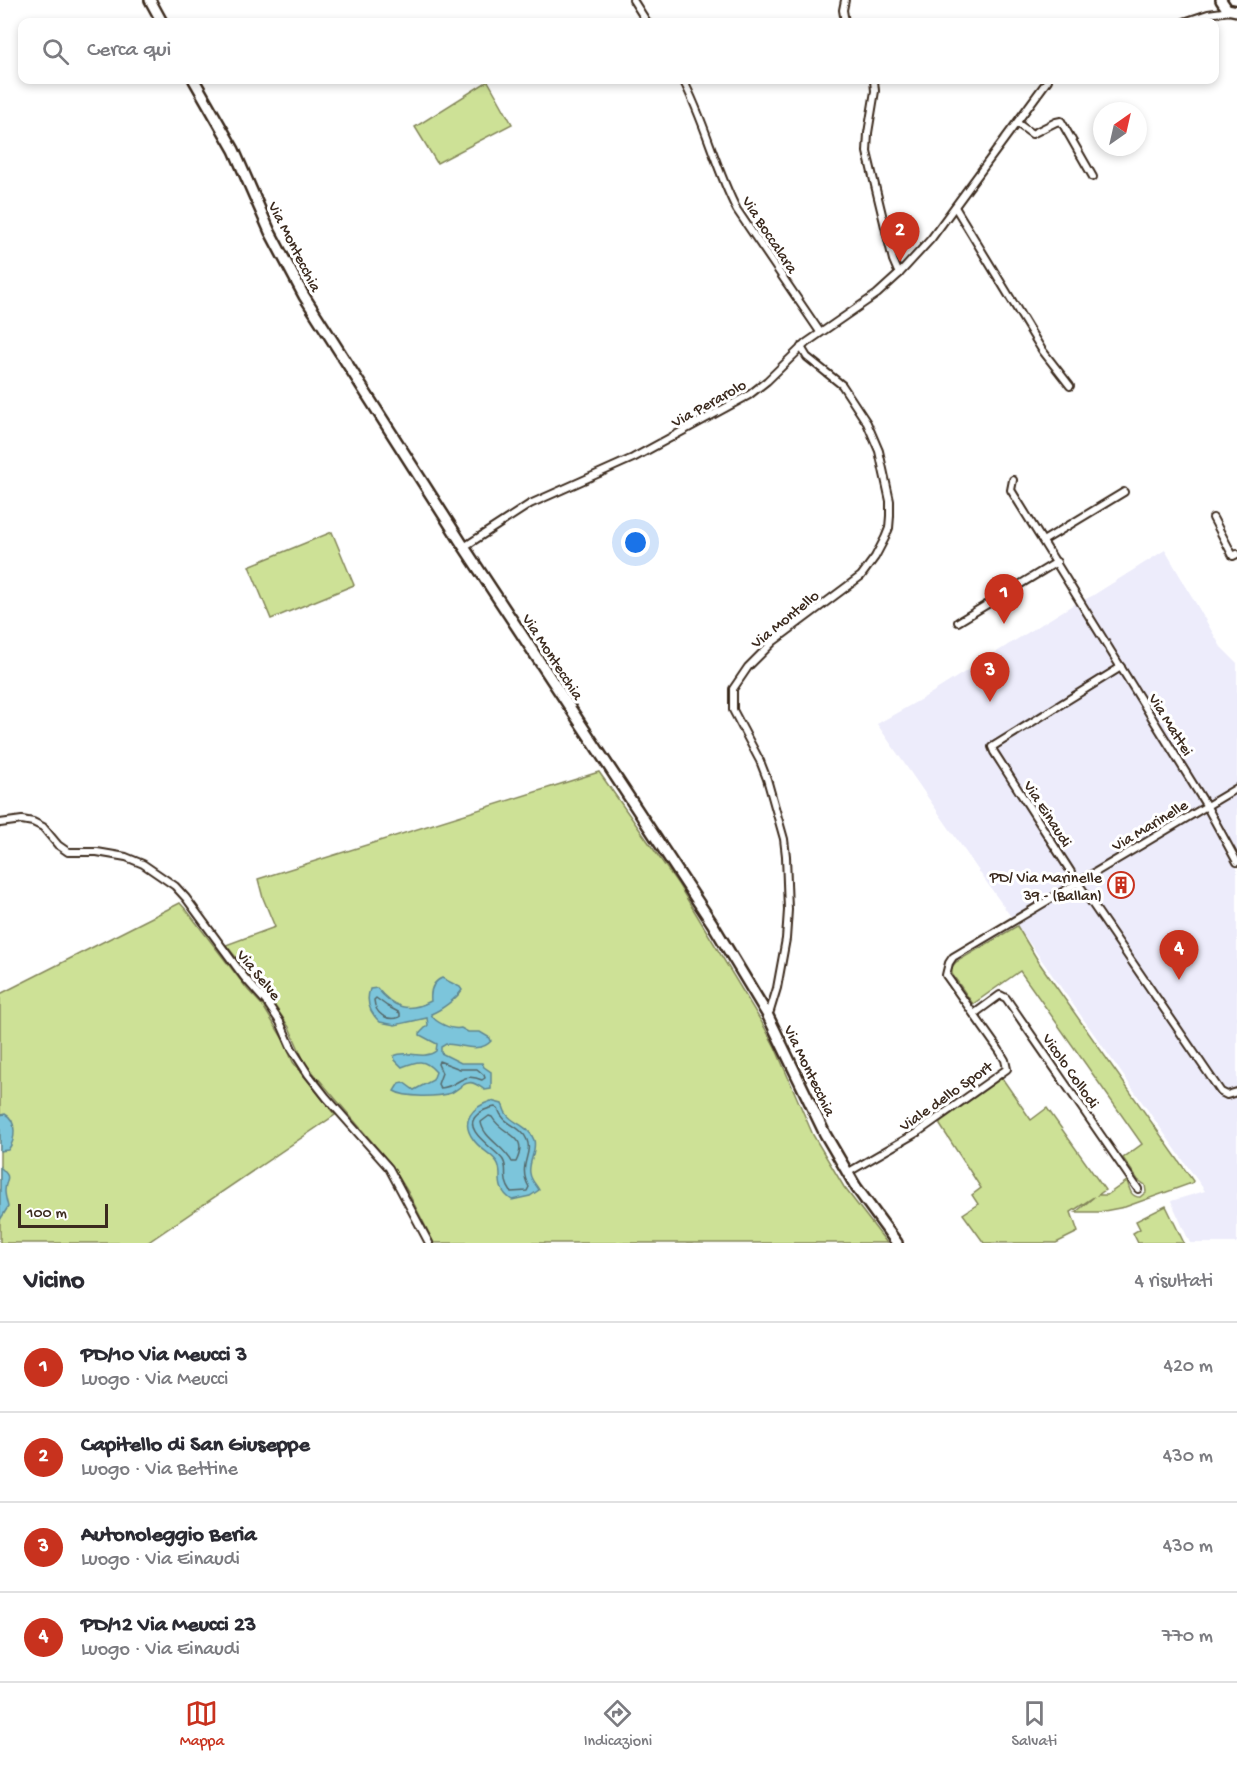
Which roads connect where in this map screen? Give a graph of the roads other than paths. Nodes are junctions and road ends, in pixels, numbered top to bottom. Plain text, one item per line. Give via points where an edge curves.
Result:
1 (150, 0) edge
2 (633, 0) edge
3 (845, 0) edge
4 (1220, 0) edge
5 (1235, 11) edge
6 (1208, 14) junction
7 (160, 18) edge
8 (644, 18) edge
9 (844, 18) edge
10 (1196, 18) edge
11 (196, 84) edge
12 (684, 84) edge
13 (874, 84) edge
14 (1045, 84) edge
15 (1017, 123) junction
16 (1093, 177) dead end
17 (955, 207) junction
18 (899, 274) junction
19 (820, 332) junction
20 (801, 347) junction
21 (1070, 386) dead end
22 (1013, 480) dead end
23 (1124, 492) dead end
24 (1213, 518) dead end
25 (1043, 541) junction
26 (464, 547) junction
27 (1237, 554) edge
28 (1057, 562) junction
29 (958, 622) dead end
30 (1121, 667) junction
31 (1237, 788) edge
32 (1206, 805) junction
33 (0, 823) edge
34 (1237, 862) edge
35 (1078, 882) junction
36 (1012, 920) joint
37 (767, 1014) junction
38 (974, 1014) junction
39 (1237, 1092) edge
40 (848, 1173) junction
41 (1138, 1189) dead end
42 (429, 1243) edge
43 (897, 1243) edge

1 - 7 street
2 - 8 street
3 - 9 street
4 - 5 street via 1224,7
4 - 6 street
5 - 6 street
6 - 10 street
11 - 26 street, Via Montecchia via 234,150 304,296
12 - 19 street, Via Boccalara via 737,210
13 - 18 street via 867,152
14 - 15 street, Via Perarolo
15 - 16 street via 1032,134 1061,121
15 - 17 street, Via Perarolo
17 - 18 street, Via Perarolo
17 - 21 street via 1042,350
18 - 19 street, Via Perarolo via 877,294
19 - 20 street, Via Perarolo
20 - 26 street, Via Perarolo via 749,395 633,458 530,504
20 - 37 street, Via Montello via 807,357 842,385 867,423 879,451 890,516 885,538 861,576 774,641 748,667 734,689 733,710 767,779 786,856 786,939 777,988
22 - 25 street, Via Mattei via 1011,490
23 - 25 street
24 - 27 street via 1233,556
25 - 28 street, Via Mattei
26 - 37 street, Via Montecchia via 675,865
28 - 29 street
28 - 30 street, Via Mattei
30 - 32 street, Via Mattei
30 - 35 street, Via Einaudi via 992,747
31 - 32 street, Via Marinelle
32 - 34 street, Via Mattei
32 - 35 street, Via Marinelle
33 - 42 street, Via Selve via 33,822 68,852 126,857 175,886 268,1004 308,1074 389,1168
35 - 36 street, Via Marinelle
35 - 39 street, Via Einaudi via 1221,1092
36 - 38 street, Viale dello Sport via 949,963 946,975
37 - 40 street, Via Montecchia
38 - 40 street, Viale dello Sport via 1007,1069 918,1132
38 - 41 street, Vicolo Collodi via 1000,995 1006,998
40 - 43 street, Via Montecchia

